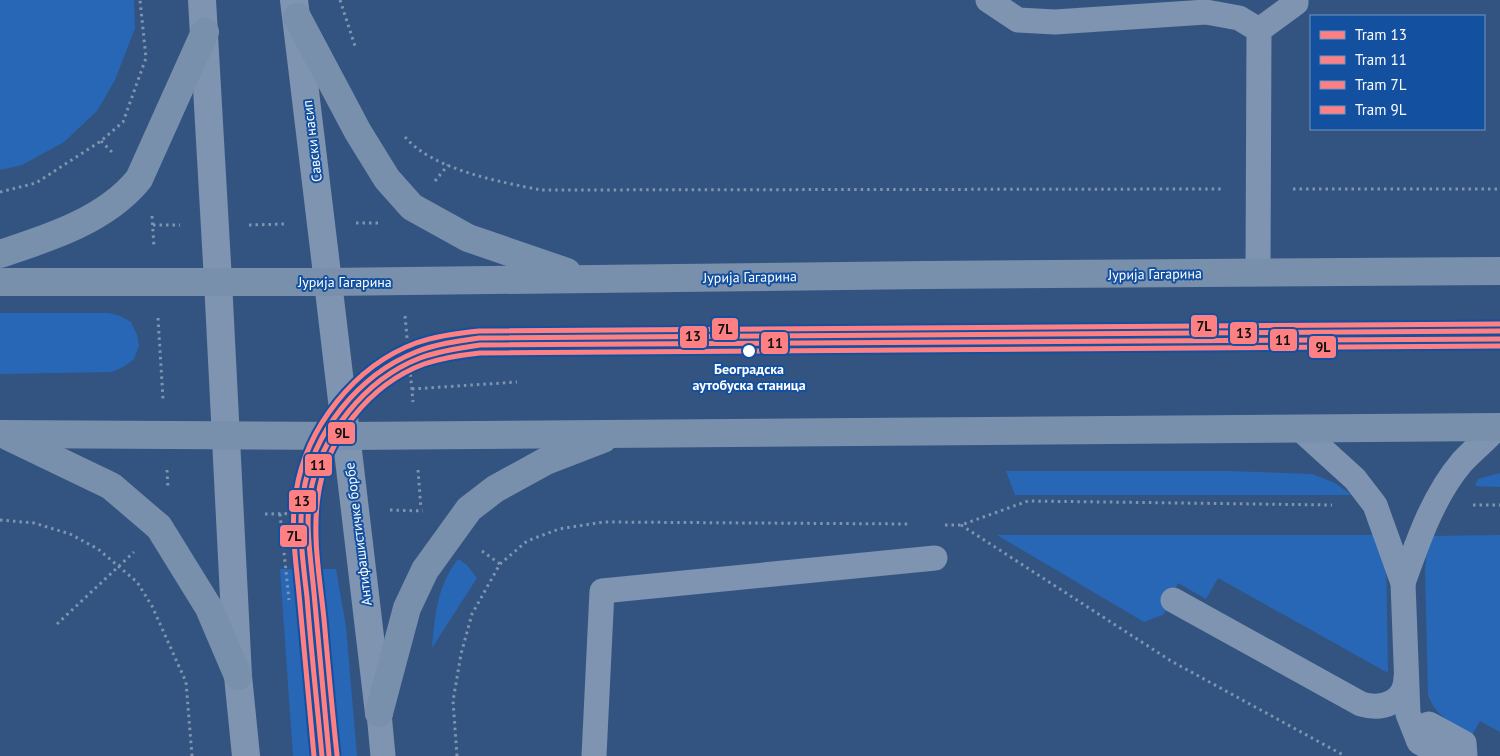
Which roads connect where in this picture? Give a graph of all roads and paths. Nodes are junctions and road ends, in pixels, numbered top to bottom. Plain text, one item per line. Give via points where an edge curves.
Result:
1 (140, 0) edge
2 (202, 0) edge
3 (340, 0) edge
4 (988, 0) edge
5 (1296, 0) edge
6 (1204, 6) edge
7 (296, 9) edge
8 (1259, 30) junction
9 (205, 32) junction
10 (357, 53) dead end
11 (401, 132) dead end
12 (1259, 189) junction
13 (1500, 189) edge
14 (0, 192) edge
15 (388, 223) dead end
16 (322, 224) junction
17 (215, 225) junction
18 (0, 254) edge
19 (1500, 271) edge
20 (1258, 273) junction
21 (587, 278) junction
22 (156, 281) junction
23 (218, 281) junction
24 (402, 281) junction
25 (0, 282) edge
26 (328, 282) junction
27 (518, 382) dead end
28 (412, 389) junction
29 (1499, 427) edge
30 (1300, 429) junction
31 (621, 432) junction
32 (2, 434) edge
33 (165, 434) junction
34 (226, 434) junction
35 (415, 435) junction
36 (346, 436) junction
37 (168, 498) dead end
38 (1374, 505) junction
39 (1434, 505) junction
40 (1500, 505) edge
41 (355, 511) junction
42 (280, 514) junction
43 (230, 515) junction
44 (0, 520) edge
45 (912, 524) dead end
46 (941, 525) dead end
47 (961, 525) junction
48 (935, 558) dead end
49 (120, 566) junction
50 (1403, 583) junction
51 (289, 600) dead end
52 (1173, 600) dead end
53 (57, 624) dead end
54 (1406, 672) junction
55 (238, 676) junction
56 (379, 713) junction
57 (1416, 729) junction
58 (192, 756) edge
59 (246, 756) edge
60 (383, 756) edge
61 (457, 756) edge
62 (594, 756) edge
63 (1345, 756) edge
64 (1444, 756) edge
65 (1465, 756) edge

1 - 14 path via 146,58 123,122 101,141 36,183
2 - 9 street
3 - 10 path
4 - 6 lane via 1018,20 1037,22
5 - 8 lane
6 - 8 lane via 1239,18
7 - 16 street, Савски насип
7 - 21 main road via 362,140 387,179 412,207 468,238
8 - 12 lane
9 - 17 street
9 - 18 main road via 139,179 127,194 74,226
11 - 12 path via 413,146 448,165 509,184 541,190
12 - 13 path
12 - 20 lane
15 - 16 path
16 - 17 path
16 - 26 street, Савски насип
17 - 22 path via 153,225
17 - 23 street
19 - 20 main road, Јурија Гагарина
20 - 21 main road, Јурија Гагарина
21 - 24 main road, Јурија Гагарина
22 - 23 main road, Јурија Гагарина
22 - 25 main road, Јурија Гагарина
22 - 33 path
23 - 26 main road, Јурија Гагарина
23 - 34 street
24 - 26 main road, Јурија Гагарина
24 - 28 path
26 - 36 street, Антифашистичке борбе
27 - 28 path
28 - 35 path
29 - 30 main road
29 - 39 lane via 1462,463
30 - 31 main road
30 - 38 lane via 1356,479
31 - 35 main road
31 - 56 main road via 546,461 469,509 425,570 407,608
32 - 33 main road
32 - 55 main road via 111,486 159,527 208,608
33 - 34 main road
33 - 37 path
34 - 36 main road
34 - 43 street
35 - 36 main road
35 - 41 path via 422,509
36 - 41 street, Антифашистичке борбе
38 - 47 path via 1028,501
38 - 50 lane
39 - 40 path
39 - 50 lane
41 - 42 path
41 - 56 street, Антифашистичке борбе
42 - 43 path
42 - 51 path
43 - 55 street
44 - 49 path via 34,523 70,534
45 - 61 path via 604,522 559,529 527,541 500,564 472,614 453,701
46 - 47 path
47 - 63 path via 1171,661
48 - 62 lane via 602,591
49 - 53 path
49 - 58 path via 137,582 152,606 186,682
50 - 54 lane
52 - 54 lane via 1361,704 1374,708 1388,706 1400,698 1406,686
54 - 57 lane via 1408,714
55 - 59 street
56 - 60 lane, Антифашистичке борбе
57 - 64 lane via 1419,742
57 - 65 lane via 1429,724 1464,743

